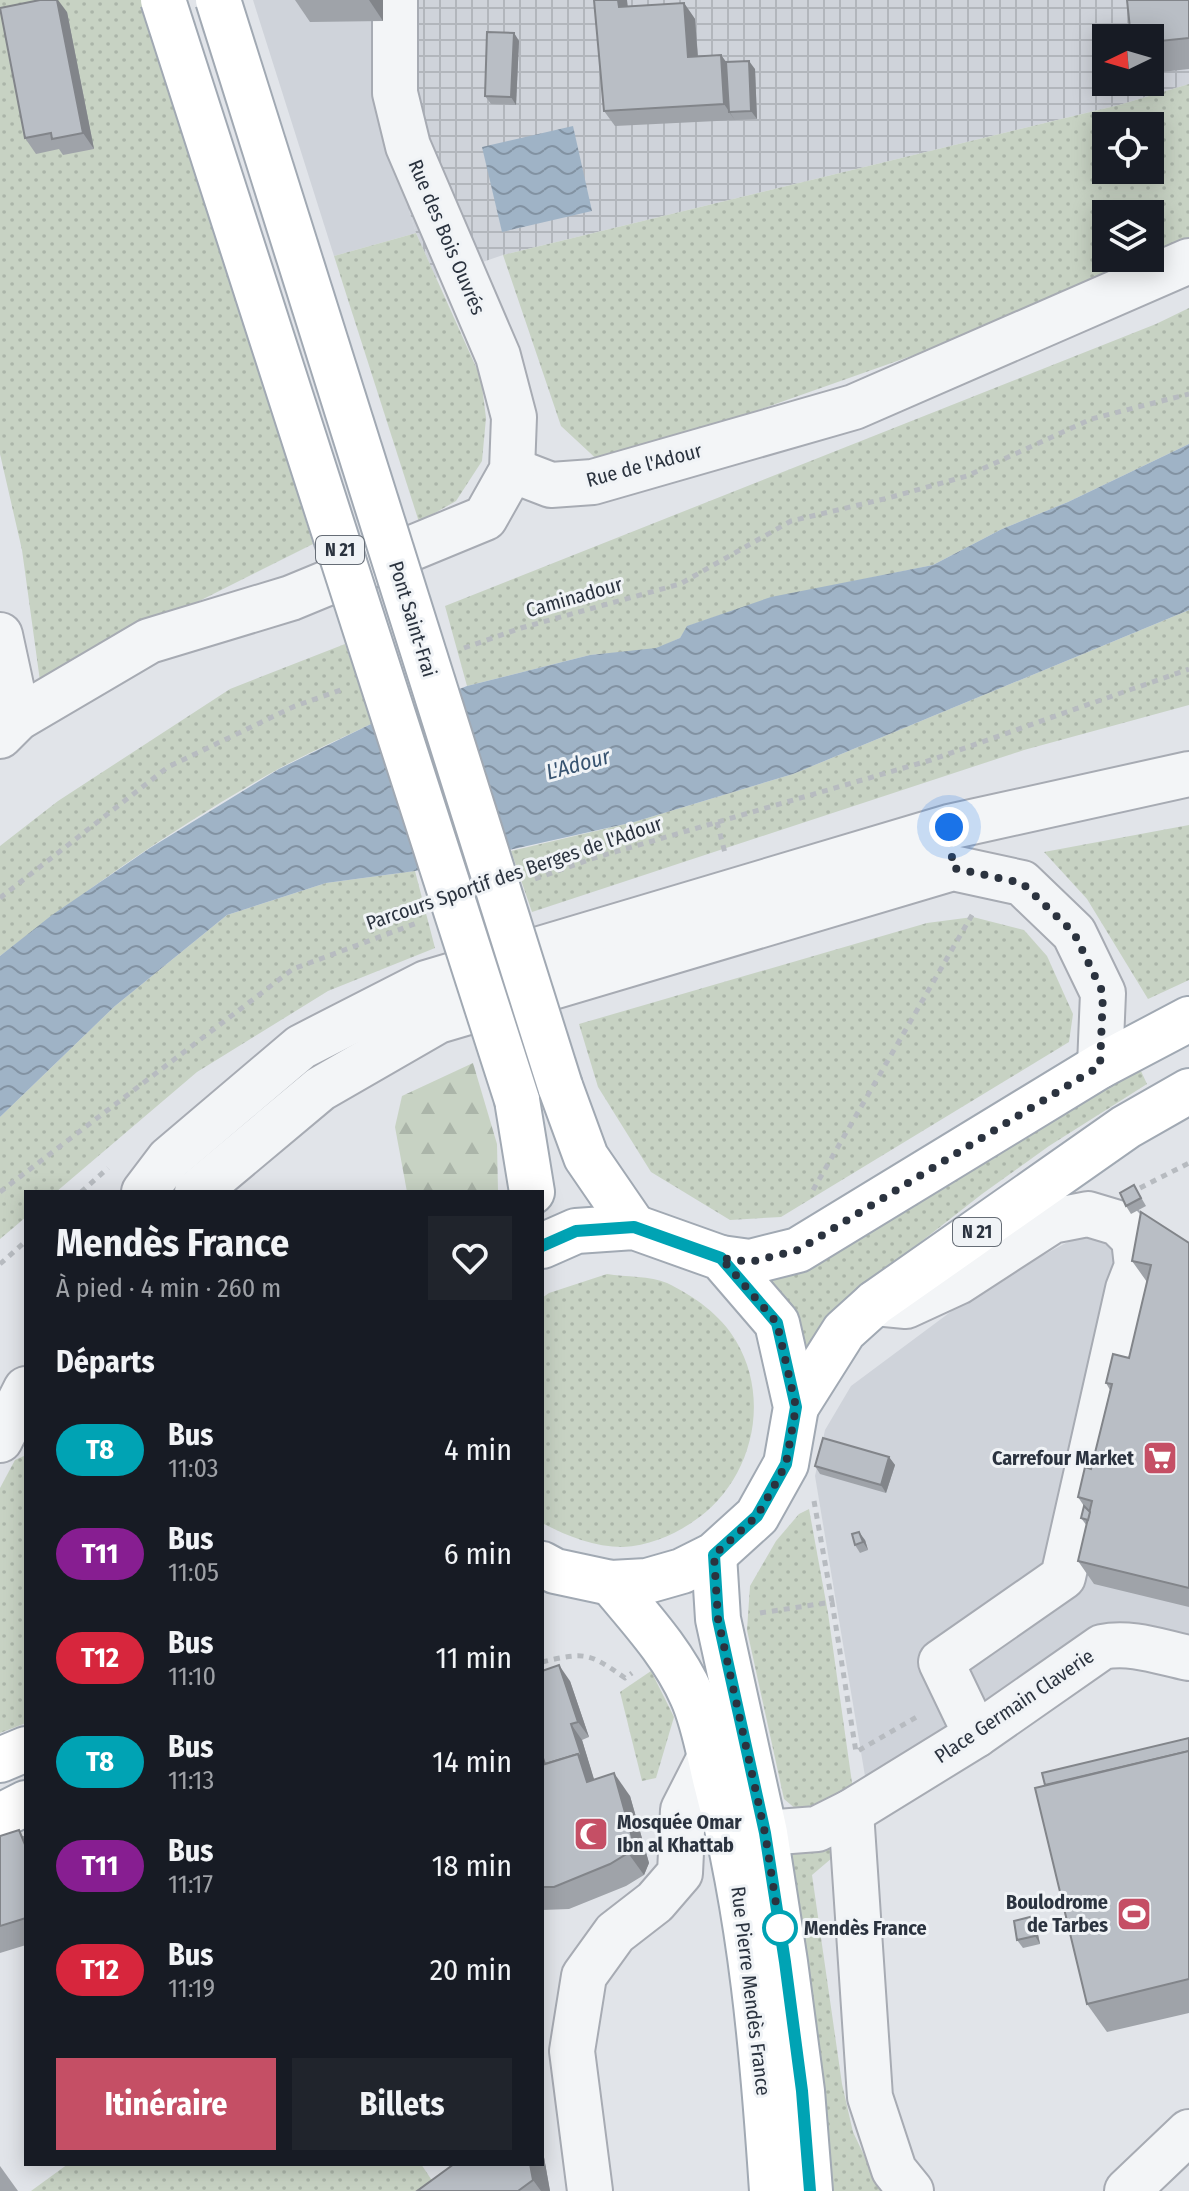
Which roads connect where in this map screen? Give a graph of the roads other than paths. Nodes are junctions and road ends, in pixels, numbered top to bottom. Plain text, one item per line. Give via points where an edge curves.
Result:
1 (163, 0) edge
2 (218, 0) edge
3 (395, 0) edge
4 (1189, 261) edge
5 (512, 470) junction
6 (0, 635) edge
7 (9, 727) edge
8 (1189, 774) edge
9 (965, 857) junction
10 (1189, 1019) edge
11 (1100, 1066) junction
12 (1189, 1091) edge
13 (146, 1190) edge
14 (199, 1190) edge
15 (532, 1190) edge
16 (634, 1227) junction
17 (544, 1245) edge
18 (721, 1258) junction
19 (875, 1303) junction
20 (24, 1393) edge
21 (796, 1407) junction
22 (0, 1440) edge
23 (714, 1555) junction
24 (544, 1565) edge
25 (611, 1583) junction
26 (1189, 1658) edge
27 (976, 1735) junction
28 (24, 1750) edge
29 (710, 1757) junction
30 (0, 1760) edge
31 (24, 1807) edge
32 (851, 1812) junction
33 (0, 1816) edge
34 (765, 1833) junction
35 (1189, 2132) edge
36 (590, 2191) edge
37 (772, 2191) edge
38 (810, 2191) edge
39 (911, 2191) edge
40 (1127, 2191) edge

1 - 15 main road, N 21, bridge via 517,1100
2 - 16 main road, Pont Saint-Frai / N 21, bridge via 560,1086 586,1157
3 - 5 street, Rue des Bois Ouvrés via 395,93 408,146 498,356 514,417
4 - 5 street, Rue de l'Adour via 854,407 593,482 551,485
5 - 7 street via 485,518 291,598 149,641
6 - 7 street
8 - 9 street
9 - 11 street via 1022,883 1074,933 1103,993
9 - 13 street via 426,983 301,1047 169,1159
9 - 14 street via 438,1021 320,1089
10 - 11 main road
11 - 18 main road via 798,1250 750,1262
12 - 19 main road, N 21 via 1126,1127
16 - 17 main road via 576,1231
16 - 18 main road
18 - 21 main road via 777,1323
19 - 21 main road, N 21 via 844,1331
19 - 27 street via 906,1306 958,1282 1052,1221 1088,1214 1118,1223 1134,1239 1137,1266 1063,1577 948,1678
20 - 22 street
21 - 23 main road via 779,1477 757,1516
23 - 25 main road via 647,1581
23 - 34 main road, Rue Pierre Mendès France via 718,1619
24 - 25 main road
25 - 29 main road, Rue Pierre Mendès France via 665,1649 693,1696
26 - 27 street, Place Germain Claverie via 1133,1646 1102,1647
27 - 32 street, Place Germain Claverie
28 - 30 main road
29 - 36 street via 683,1810 680,1873 655,1902 615,1933 584,1976 572,2051
29 - 37 main road, Rue Pierre Mendès France via 752,1972
31 - 33 main road
32 - 34 street, Place Germain Claverie via 817,1829
32 - 39 street via 870,2097 894,2170
34 - 38 main road, Rue Pierre Mendès France via 802,2091
35 - 40 street

